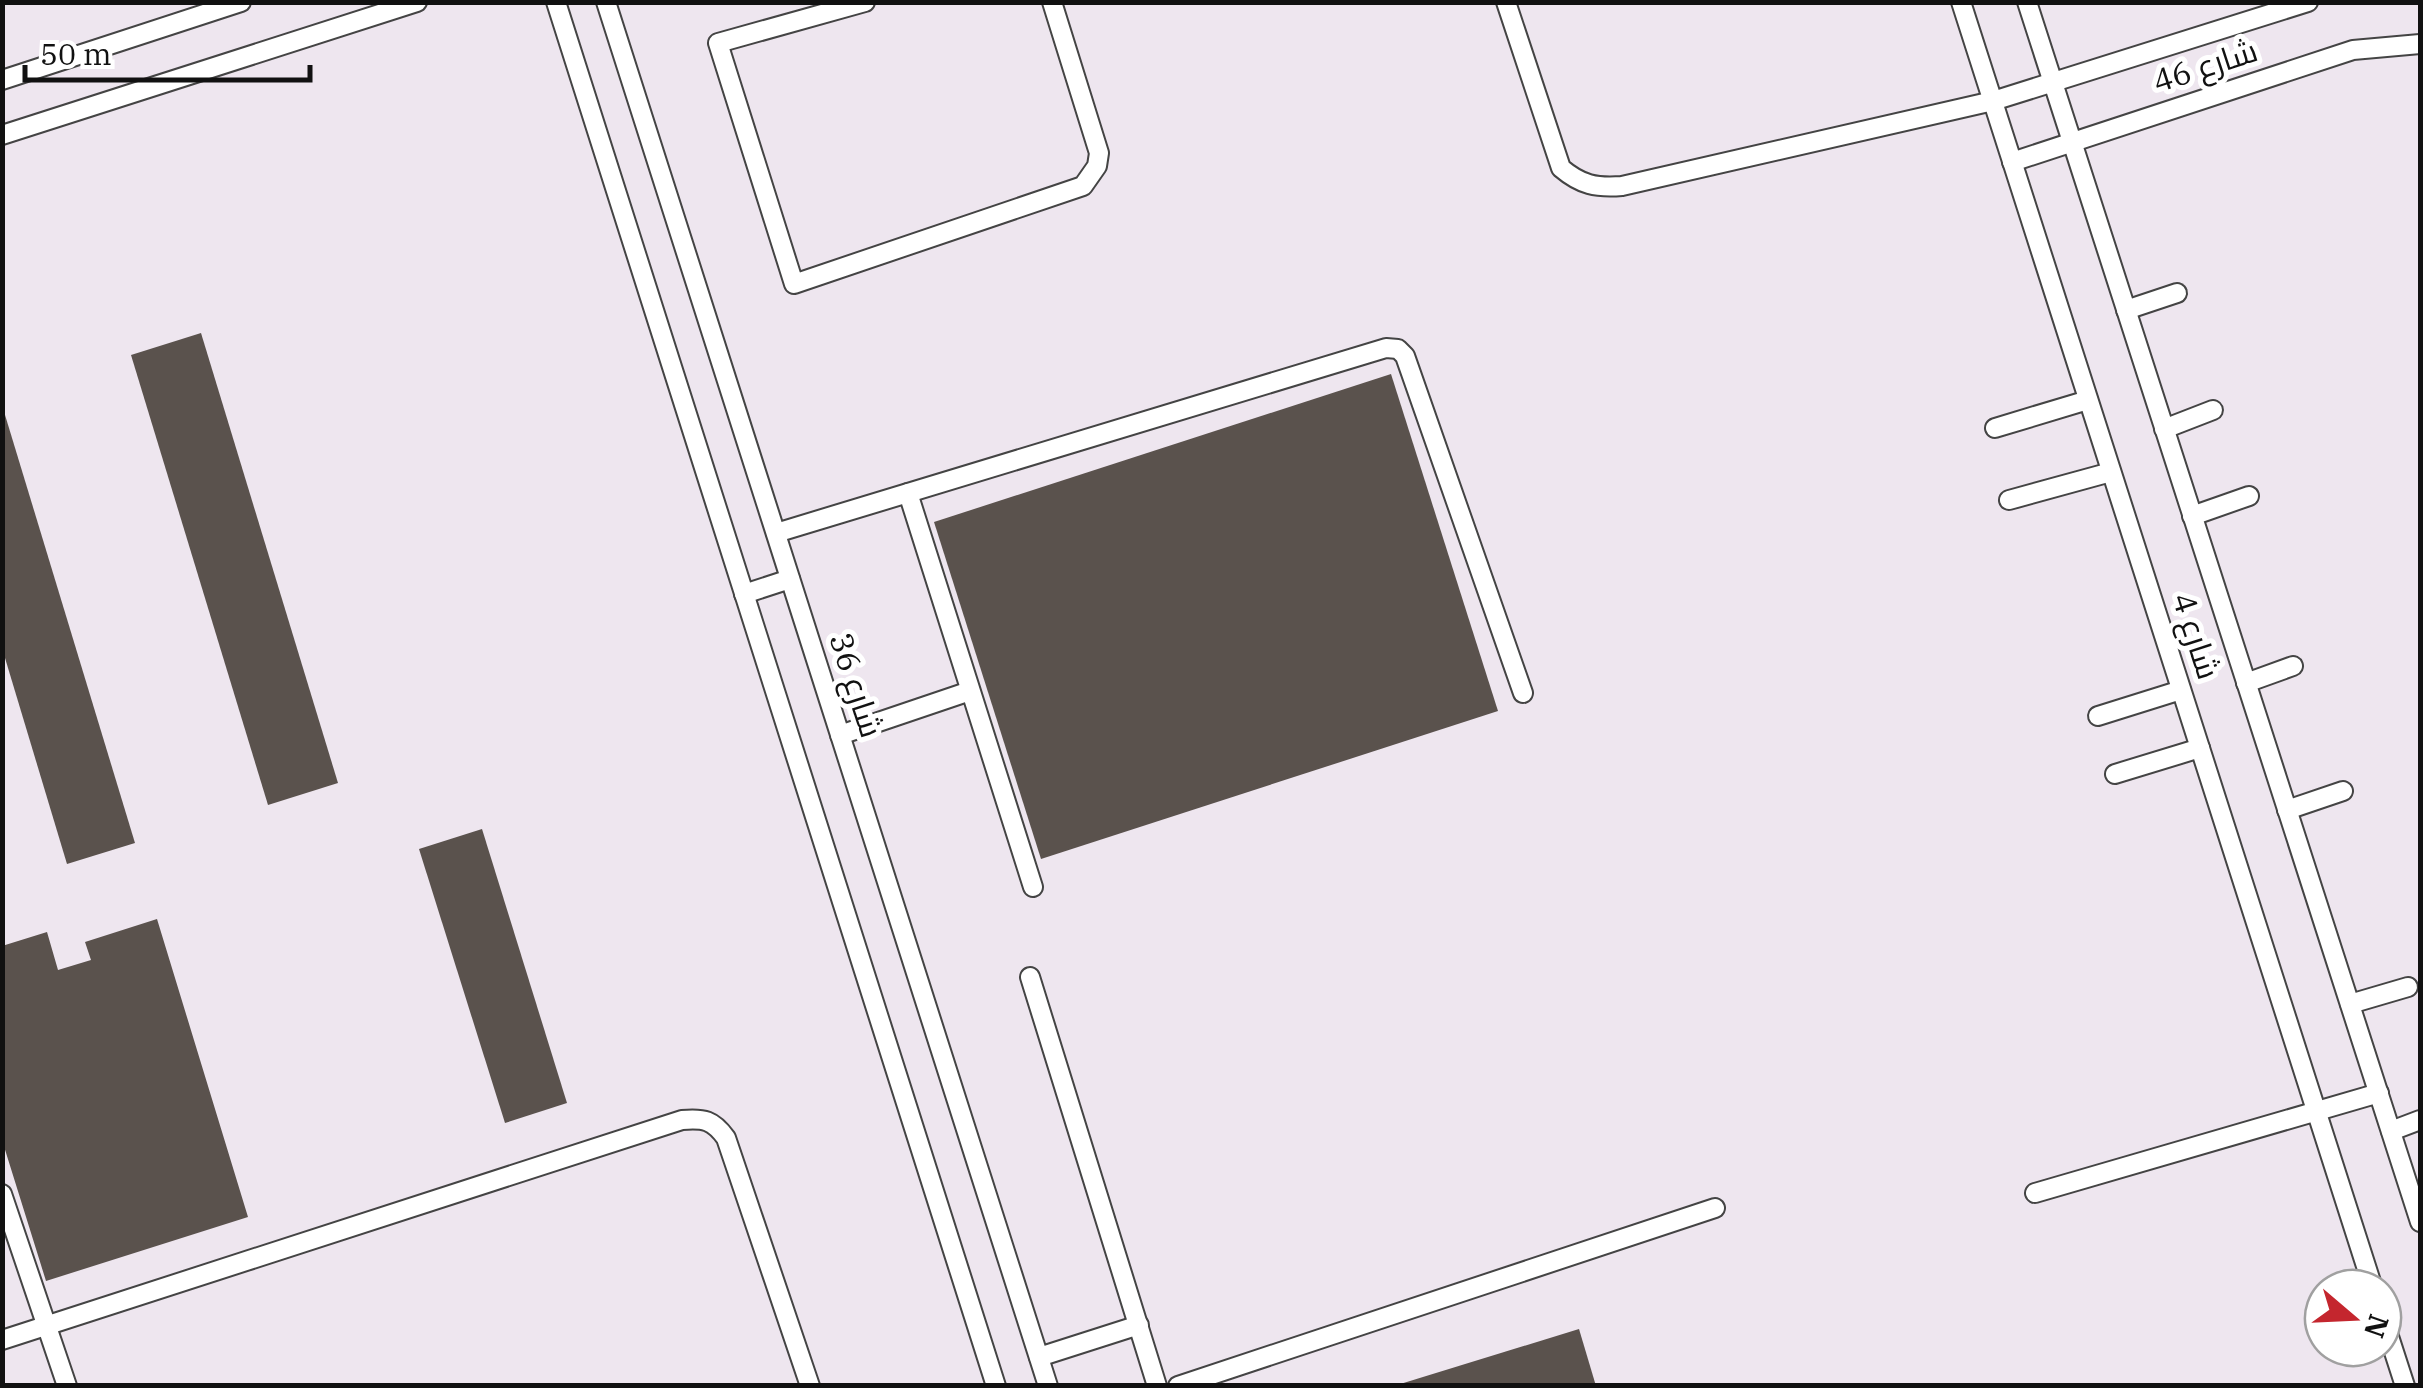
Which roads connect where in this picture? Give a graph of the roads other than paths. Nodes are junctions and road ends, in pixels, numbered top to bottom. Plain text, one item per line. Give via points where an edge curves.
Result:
1 (241, 2) edge
2 (417, 2) edge
3 (556, 2) edge
4 (606, 2) edge
5 (864, 2) edge
6 (1052, 2) edge
7 (1506, 2) edge
8 (1960, 2) edge
9 (2027, 2) edge
10 (2308, 2) edge
11 (796, 11) edge
12 (2420, 44) edge
13 (2, 80) edge
14 (2052, 80) junction
15 (1992, 101) junction
16 (2, 135) edge
17 (2071, 141) junction
18 (2012, 162) junction
19 (2178, 293) dead end
20 (2126, 310) junction
21 (2088, 400) junction
22 (2212, 410) dead end
23 (1995, 428) dead end
24 (2164, 428) junction
25 (2111, 472) junction
26 (908, 492) junction
27 (2249, 496) dead end
28 (2009, 500) dead end
29 (2192, 516) junction
30 (776, 533) junction
31 (790, 579) junction
32 (744, 594) junction
33 (2294, 666) dead end
34 (2246, 683) junction
35 (2181, 690) junction
36 (970, 691) junction
37 (1523, 693) dead end
38 (2098, 716) dead end
39 (840, 735) junction
40 (2200, 748) junction
41 (2115, 774) dead end
42 (2344, 791) dead end
43 (2287, 810) junction
44 (1033, 887) dead end
45 (1030, 976) dead end
46 (2408, 987) dead end
47 (2350, 1004) junction
48 (2379, 1094) junction
49 (2316, 1112) junction
50 (2420, 1120) edge
51 (2391, 1131) junction
52 (2, 1194) edge
53 (2035, 1194) dead end
54 (1715, 1208) dead end
55 (2420, 1222) edge
56 (2367, 1268) edge
57 (49, 1324) junction
58 (1139, 1325) junction
59 (2, 1340) edge
60 (1039, 1357) junction
61 (1044, 1385) edge
62 (67, 1386) edge
63 (810, 1386) edge
64 (996, 1386) edge
65 (1157, 1386) edge
66 (1178, 1386) edge

1 - 13 lane
2 - 16 lane
3 - 32 lane
4 - 30 lane, شارع 36
5 - 11 lane
6 - 11 lane via 1098,153 1092,177 1083,186 794,284 718,43
7 - 15 lane, شارع 46 via 1561,168 1598,188
8 - 15 lane, شارع 4
9 - 14 lane, شارع 4
10 - 14 lane, شارع 46
12 - 17 lane, شارع 46 via 2353,50
14 - 15 lane, شارع 46
14 - 17 lane, شارع 4
15 - 18 lane, شارع 4
17 - 18 lane, شارع 46
17 - 20 lane, شارع 4
18 - 21 lane, شارع 4
19 - 20 lane
20 - 24 lane, شارع 4
21 - 23 lane
21 - 25 lane, شارع 4
22 - 24 lane
24 - 29 lane, شارع 4
25 - 28 lane
25 - 35 lane, شارع 4
26 - 30 lane
26 - 36 lane
26 - 37 lane via 1398,349 1406,356
27 - 29 lane
29 - 34 lane, شارع 4
30 - 31 lane, شارع 36
31 - 32 lane
31 - 39 lane, شارع 36
32 - 64 lane
33 - 34 lane
34 - 43 lane, شارع 4
35 - 38 lane
35 - 40 lane, شارع 4
36 - 39 lane
36 - 44 lane
39 - 60 lane, شارع 36
40 - 41 lane
40 - 49 lane, شارع 4
42 - 43 lane
43 - 47 lane, شارع 4
45 - 58 lane
46 - 47 lane
47 - 48 lane, شارع 4
48 - 49 lane
48 - 51 lane, شارع 4
49 - 53 lane
49 - 56 lane, شارع 4
50 - 51 lane
51 - 55 lane, شارع 4
52 - 57 lane
54 - 66 lane
57 - 59 lane
57 - 62 lane
57 - 63 lane via 701,1118 715,1122 726,1138
58 - 60 lane
58 - 65 lane
60 - 61 lane, شارع 36

